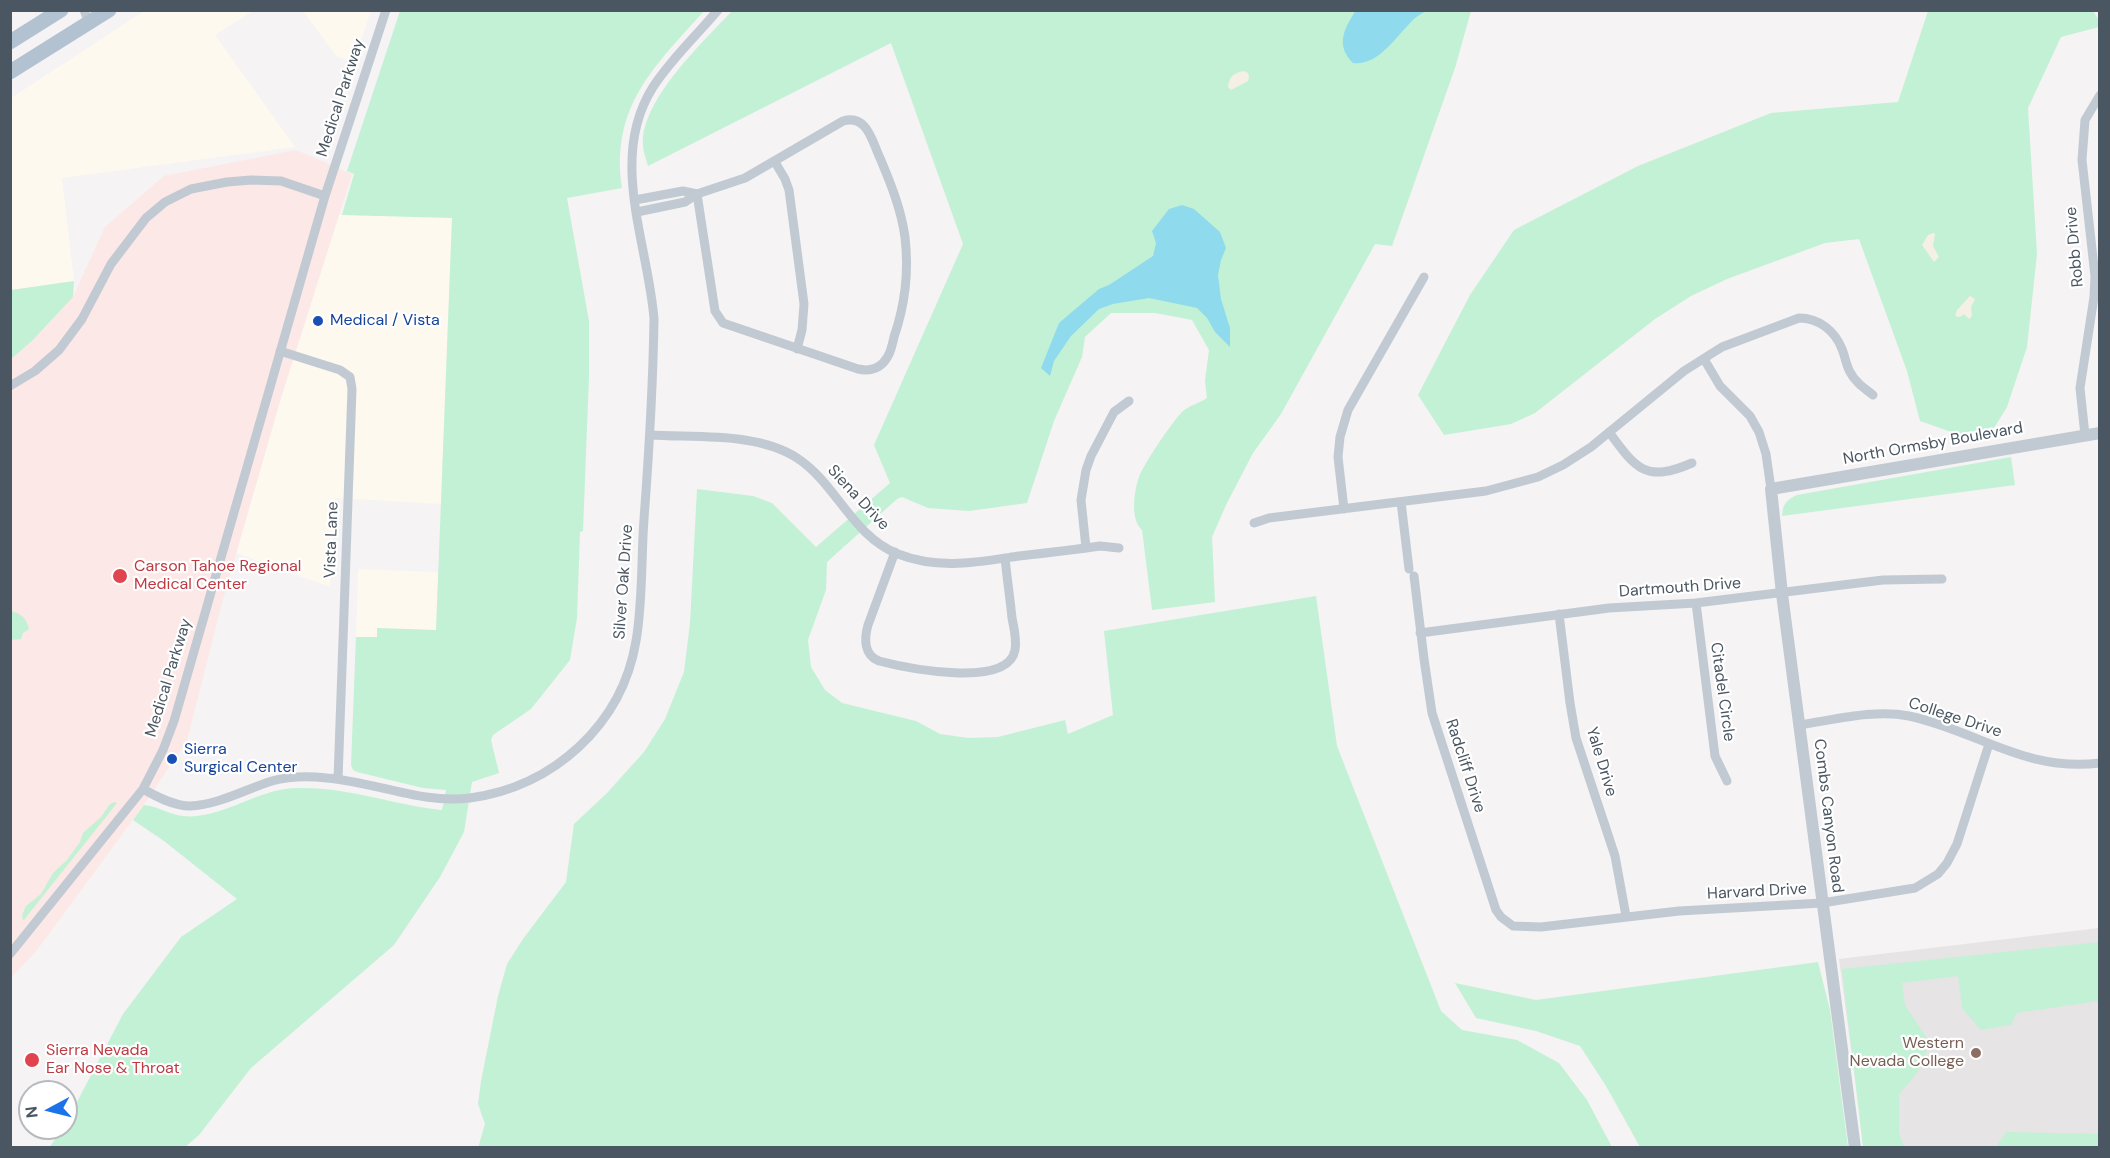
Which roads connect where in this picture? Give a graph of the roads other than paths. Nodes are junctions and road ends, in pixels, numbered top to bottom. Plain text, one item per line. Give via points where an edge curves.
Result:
1 (61, 10) edge
2 (109, 10) edge
3 (386, 10) edge
4 (718, 10) edge
5 (87, 17) edge
6 (10, 42) edge
7 (10, 72) edge
8 (2100, 95) edge
9 (775, 162) junction
10 (697, 194) junction
11 (325, 195) junction
12 (635, 200) junction
13 (637, 212) junction
14 (1424, 277) dead end
15 (797, 349) junction
16 (280, 351) junction
17 (1704, 359) junction
18 (10, 386) edge
19 (1873, 395) dead end
20 (1129, 401) dead end
21 (1610, 432) junction
22 (2100, 433) edge
23 (650, 435) junction
24 (2085, 435) junction
25 (1692, 463) dead end
26 (1771, 489) junction
27 (1401, 502) junction
28 (1344, 509) junction
29 (1254, 523) dead end
30 (1086, 548) junction
31 (1119, 548) dead end
32 (895, 552) junction
33 (1005, 558) junction
34 (1942, 579) dead end
35 (1782, 594) junction
36 (1696, 603) junction
37 (1559, 614) junction
38 (1420, 633) junction
39 (1799, 725) junction
40 (1989, 744) junction
41 (2100, 763) edge
42 (338, 779) junction
43 (1727, 781) dead end
44 (143, 789) junction
45 (1822, 903) junction
46 (1626, 916) junction
47 (1541, 927) joint
48 (10, 954) edge
49 (1855, 1148) edge

1 - 6 main road
2 - 5 main road
3 - 11 street, Medical Parkway
4 - 12 street, Silver Oak Drive via 658,80 642,109 632,156
5 - 7 main road
8 - 24 street, Robb Drive via 2085,120 2082,143 2094,276 2080,388
9 - 10 street via 734,183
9 - 15 street via 789,190 804,304
9 - 15 street via 843,121 860,122 867,129 889,179 905,237 904,300 890,352 882,364 863,370
10 - 12 street via 683,190
10 - 13 street via 685,202
10 - 15 street via 716,316 727,326
11 - 16 street, Medical Parkway
11 - 18 street via 281,181 251,180 191,189 165,202 146,218 111,264 82,319 58,350
12 - 13 street, Silver Oak Drive
13 - 23 street, Silver Oak Drive via 654,319
14 - 28 street via 1348,410 1338,457
16 - 42 street, Vista Lane via 340,370 350,377 352,389
16 - 44 street, Medical Parkway via 174,721
17 - 19 street via 1747,337 1799,318 1811,318 1832,333 1856,382
17 - 21 street
17 - 26 street via 1720,386 1750,416 1759,432
20 - 30 street via 1114,412 1086,470 1081,500
21 - 25 street via 1630,460 1645,470 1671,472
21 - 27 street via 1563,465 1538,477 1486,491
22 - 24 street, North Ormsby Boulevard
23 - 32 street, Siena Drive via 746,440 781,450 812,470 857,524 876,542
23 - 42 street, Silver Oak Drive via 636,642 629,671 598,728 560,763 499,793 438,799
24 - 26 street, North Ormsby Boulevard
26 - 35 street, Combs Canyon Road
27 - 28 street
27 - 38 street, Radcliff Drive
28 - 29 street
30 - 31 street, Siena Drive
30 - 33 street, Siena Drive
32 - 33 street, Siena Drive via 949,565
32 - 33 street via 868,625 867,650 879,661 947,673 1003,667 1013,657 1015,640
34 - 35 street, Dartmouth Drive via 1883,580
35 - 36 street, Dartmouth Drive
35 - 39 street, Combs Canyon Road
36 - 37 street, Dartmouth Drive
36 - 43 street, Citadel Circle via 1715,756
37 - 38 street, Dartmouth Drive
37 - 46 street, Yale Drive via 1576,738 1615,856
38 - 47 street, Radcliff Drive via 1432,714 1496,910 1513,926
39 - 40 street, College Drive via 1893,714 1932,723
39 - 45 street, Combs Canyon Road
40 - 41 street, College Drive via 2044,763
40 - 45 street, Harvard Drive via 1957,844 1938,874 1915,888
42 - 44 street, Silver Oak Drive via 275,780 191,806
44 - 48 street, Medical Parkway
45 - 46 street, Harvard Drive
45 - 49 street, Combs Canyon Road
46 - 47 street, Harvard Drive

